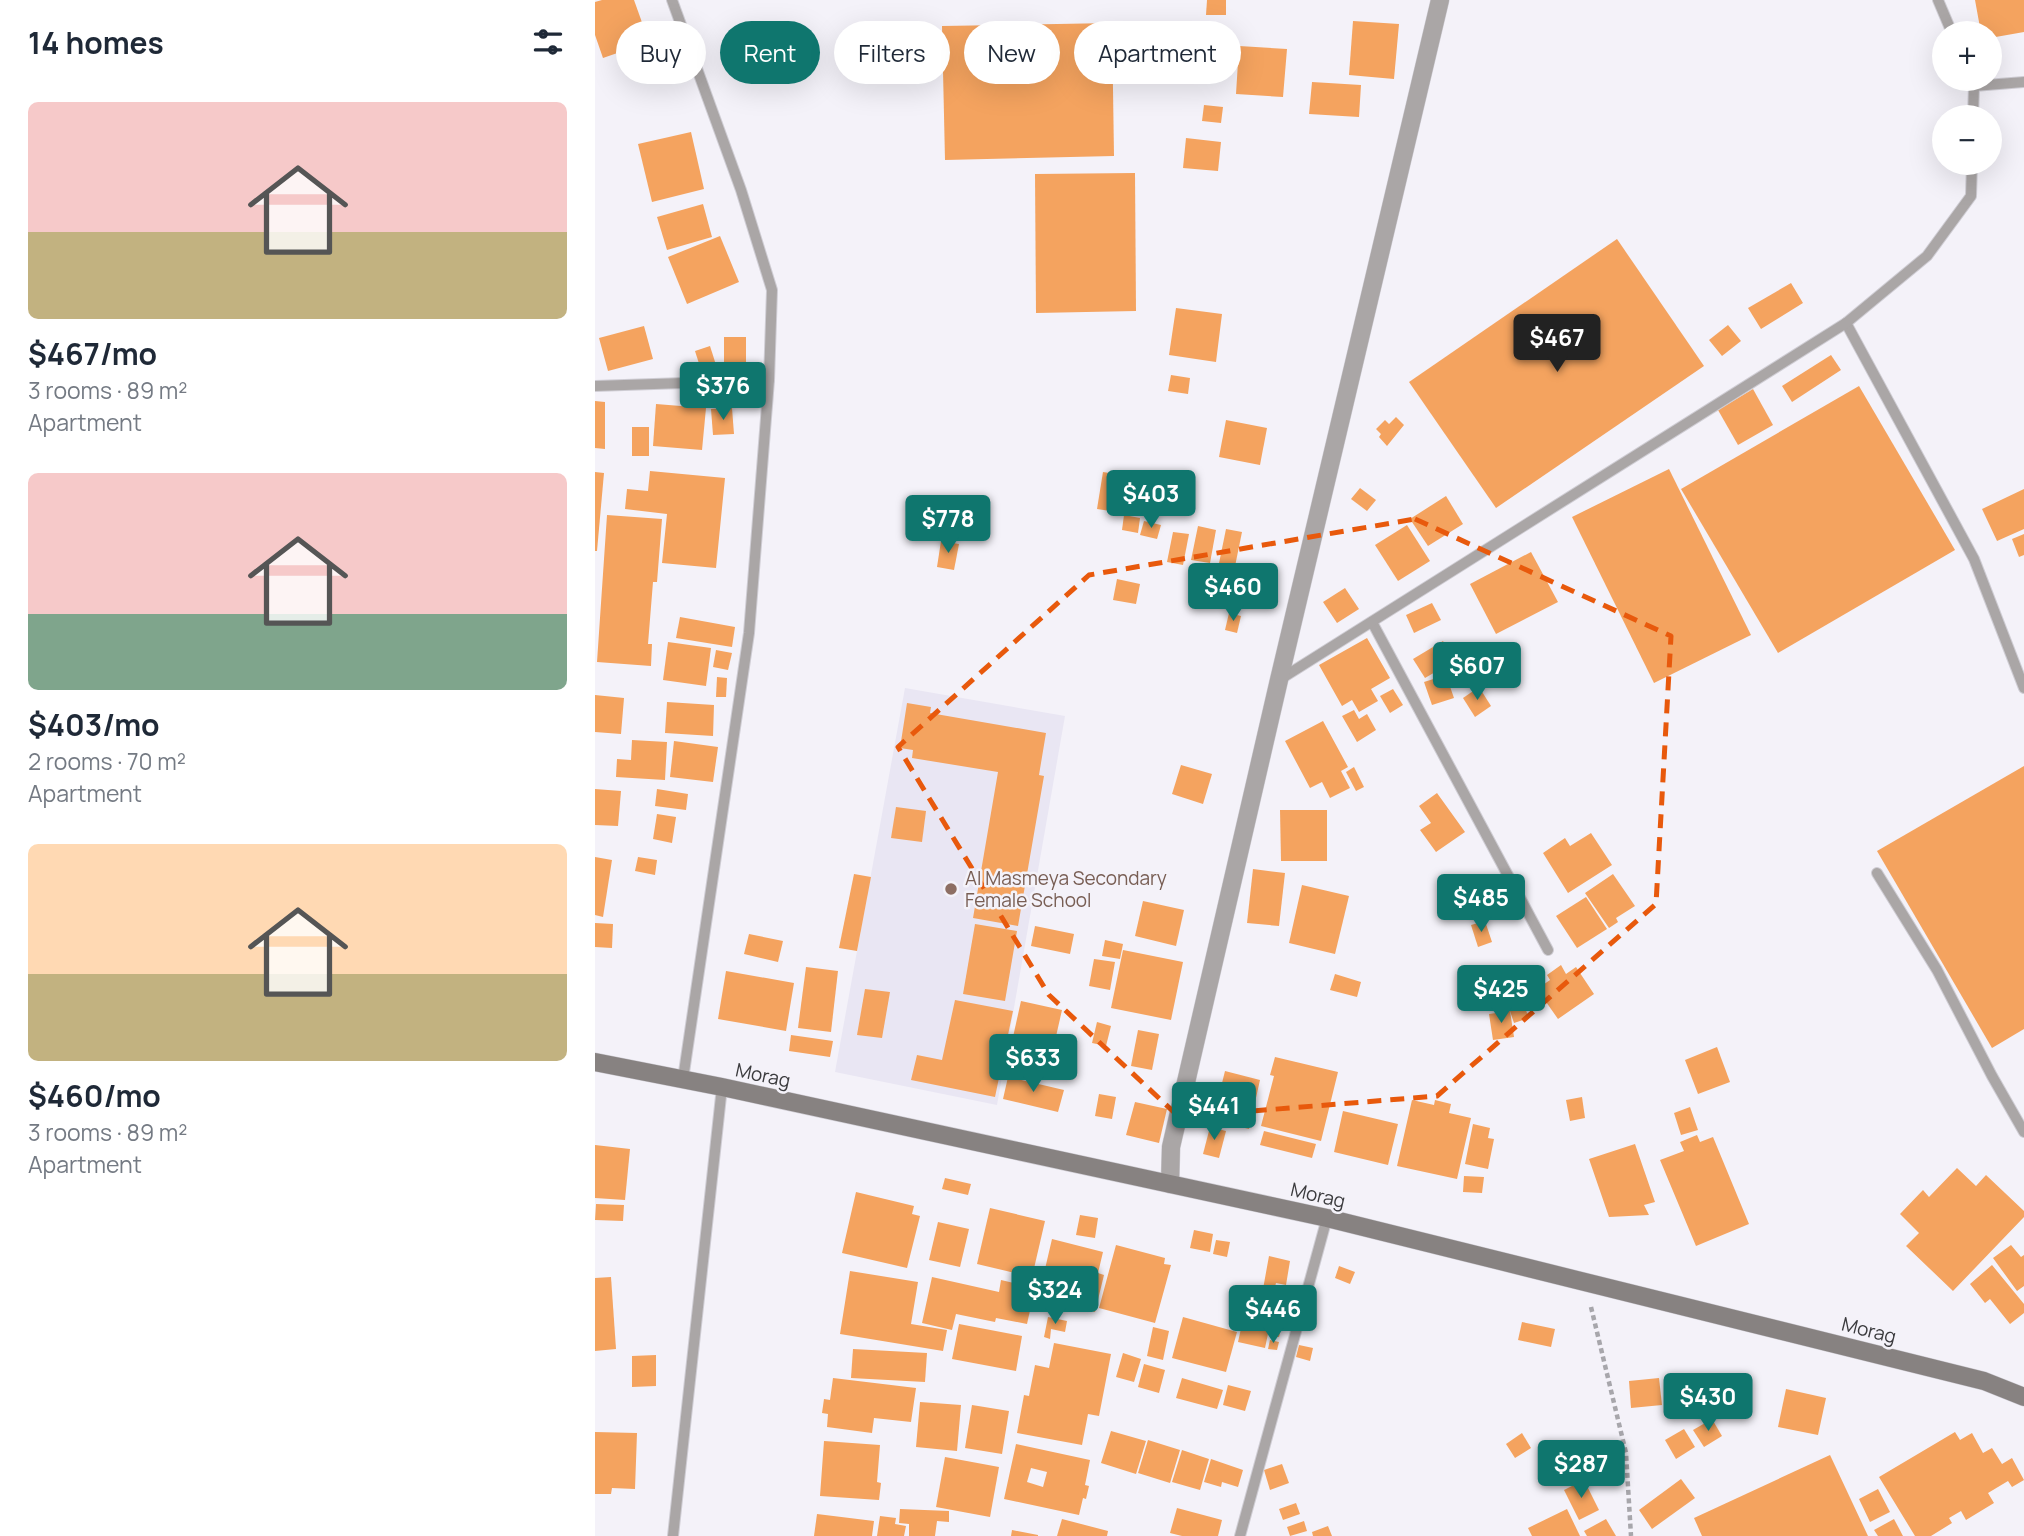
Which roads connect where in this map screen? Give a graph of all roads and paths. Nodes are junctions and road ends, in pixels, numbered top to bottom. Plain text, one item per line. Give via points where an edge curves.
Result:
1 (672, 0) edge
2 (1440, 0) edge
3 (1938, 0) edge
4 (1947, 21) edge
5 (2002, 82) edge
6 (2024, 82) edge
7 (1972, 175) edge
8 (1846, 323) junction
9 (769, 380) junction
10 (595, 386) edge
11 (1372, 622) junction
12 (1279, 680) junction
13 (2024, 688) edge
14 (1878, 873) dead end
15 (1548, 950) dead end
16 (595, 1062) edge
17 (683, 1079) junction
18 (722, 1087) junction
19 (2024, 1132) edge
20 (1170, 1184) junction
21 (1327, 1218) junction
22 (1585, 1282) junction
23 (2024, 1397) edge
24 (673, 1536) edge
25 (1240, 1536) edge
26 (1631, 1536) edge

1 - 9 lane via 772,290
2 - 12 street
3 - 4 lane
5 - 6 lane
7 - 8 lane via 1971,196 1927,256
8 - 11 lane
8 - 13 lane via 1974,559
9 - 10 lane
9 - 17 lane via 749,633
11 - 12 lane
11 - 15 lane
12 - 20 street via 1171,1147
14 - 19 lane via 1937,970
16 - 17 main road, Morag
17 - 18 main road, Morag
18 - 20 main road, Morag
18 - 24 lane
20 - 21 main road, Morag
21 - 22 main road, Morag
21 - 25 lane
22 - 23 main road, Morag via 1984,1381
22 - 26 path via 1626,1453

